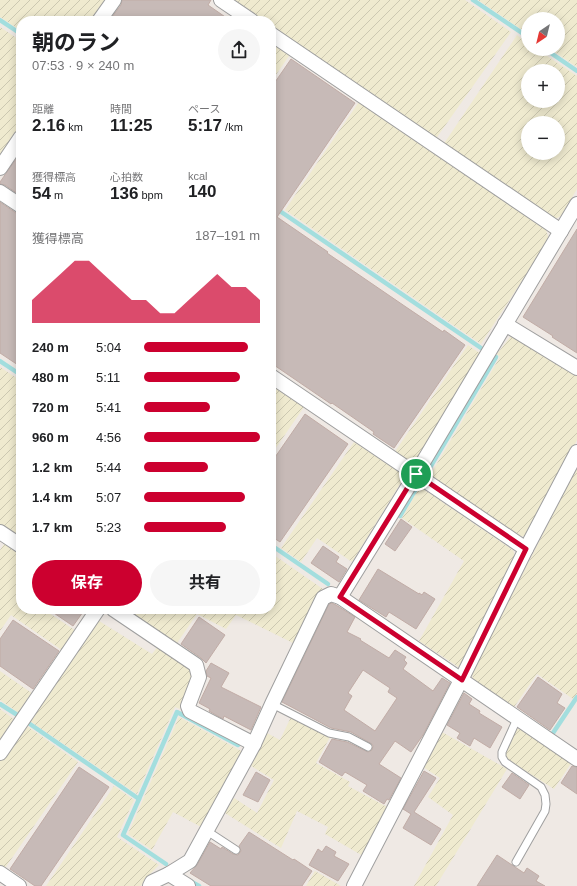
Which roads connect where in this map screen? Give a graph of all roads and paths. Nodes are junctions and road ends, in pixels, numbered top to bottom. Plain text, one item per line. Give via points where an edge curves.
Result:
1 (114, 0) edge
2 (221, 0) edge
3 (103, 16) edge
4 (245, 16) edge
5 (276, 37) edge
6 (16, 144) edge
7 (0, 168) edge
8 (0, 192) edge
9 (16, 203) edge
10 (577, 204) edge
11 (561, 231) junction
12 (505, 324) junction
13 (577, 368) edge
14 (276, 379) edge
15 (577, 452) edge
16 (416, 474) junction
17 (0, 532) edge
18 (16, 543) edge
19 (526, 549) junction
20 (340, 597) junction
21 (95, 614) edge
22 (121, 614) edge
23 (462, 680) junction
24 (272, 704) junction
25 (517, 718) junction
26 (254, 744) junction
27 (368, 748) dead end
28 (0, 753) edge
29 (577, 759) edge
30 (207, 831) junction
31 (236, 850) dead end
32 (516, 862) dead end
33 (0, 873) edge
34 (169, 874) junction
35 (19, 886) edge
36 (150, 886) edge
37 (188, 886) edge
38 (354, 886) edge

1 - 3 street
2 - 4 street
5 - 11 street
6 - 7 street
8 - 9 street
10 - 11 street
11 - 12 street
12 - 13 street
12 - 16 street
14 - 16 street
15 - 19 street
16 - 19 street
16 - 20 street
17 - 18 street
19 - 23 street
20 - 23 street
20 - 24 street via 331,594 323,598
21 - 28 street
22 - 26 street via 196,665 199,677 188,706 190,711
23 - 25 street
23 - 38 street
24 - 26 street
24 - 27 lane via 329,733 348,737
25 - 29 street
25 - 32 lane via 502,757 505,762 541,787 546,804 545,811
26 - 30 street
30 - 31 lane
30 - 34 street via 190,861
33 - 35 street
34 - 36 street via 152,882
34 - 37 street

